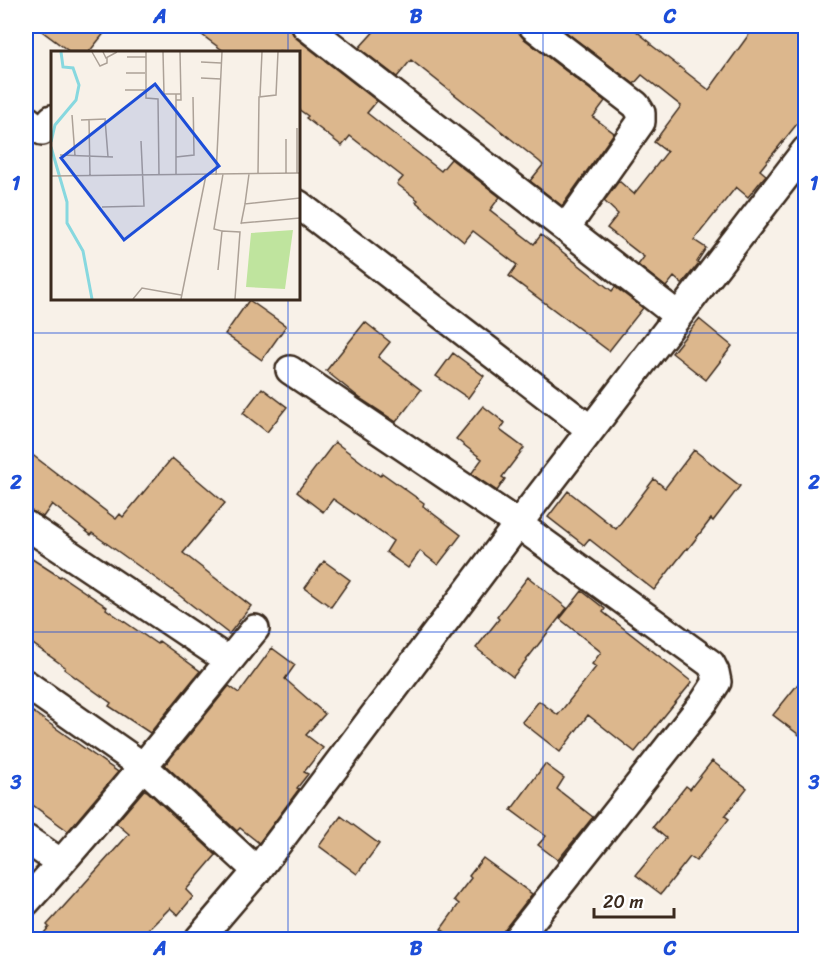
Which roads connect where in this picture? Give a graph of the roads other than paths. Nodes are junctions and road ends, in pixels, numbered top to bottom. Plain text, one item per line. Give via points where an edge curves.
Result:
1 (306, 26) edge
2 (533, 26) edge
3 (26, 119) edge
4 (51, 120) edge
5 (806, 150) edge
6 (300, 206) edge
7 (566, 228) junction
8 (677, 315) junction
9 (290, 370) dead end
10 (590, 429) junction
11 (518, 524) junction
12 (26, 525) edge
13 (255, 629) dead end
14 (230, 661) junction
15 (26, 684) edge
16 (144, 766) junction
17 (26, 839) edge
18 (61, 863) junction
19 (257, 871) junction
20 (26, 902) edge
21 (198, 939) edge
22 (516, 939) edge

1 - 7 street
2 - 7 street via 642,113 641,122
3 - 4 street via 42,131
5 - 8 street
6 - 10 street
7 - 8 street
8 - 10 street
9 - 11 street
10 - 11 street
11 - 19 street
11 - 22 street via 711,664 717,682
12 - 14 street
13 - 14 street
14 - 16 street
15 - 16 street
16 - 18 street
16 - 19 street
17 - 18 street
18 - 20 street
19 - 21 street

